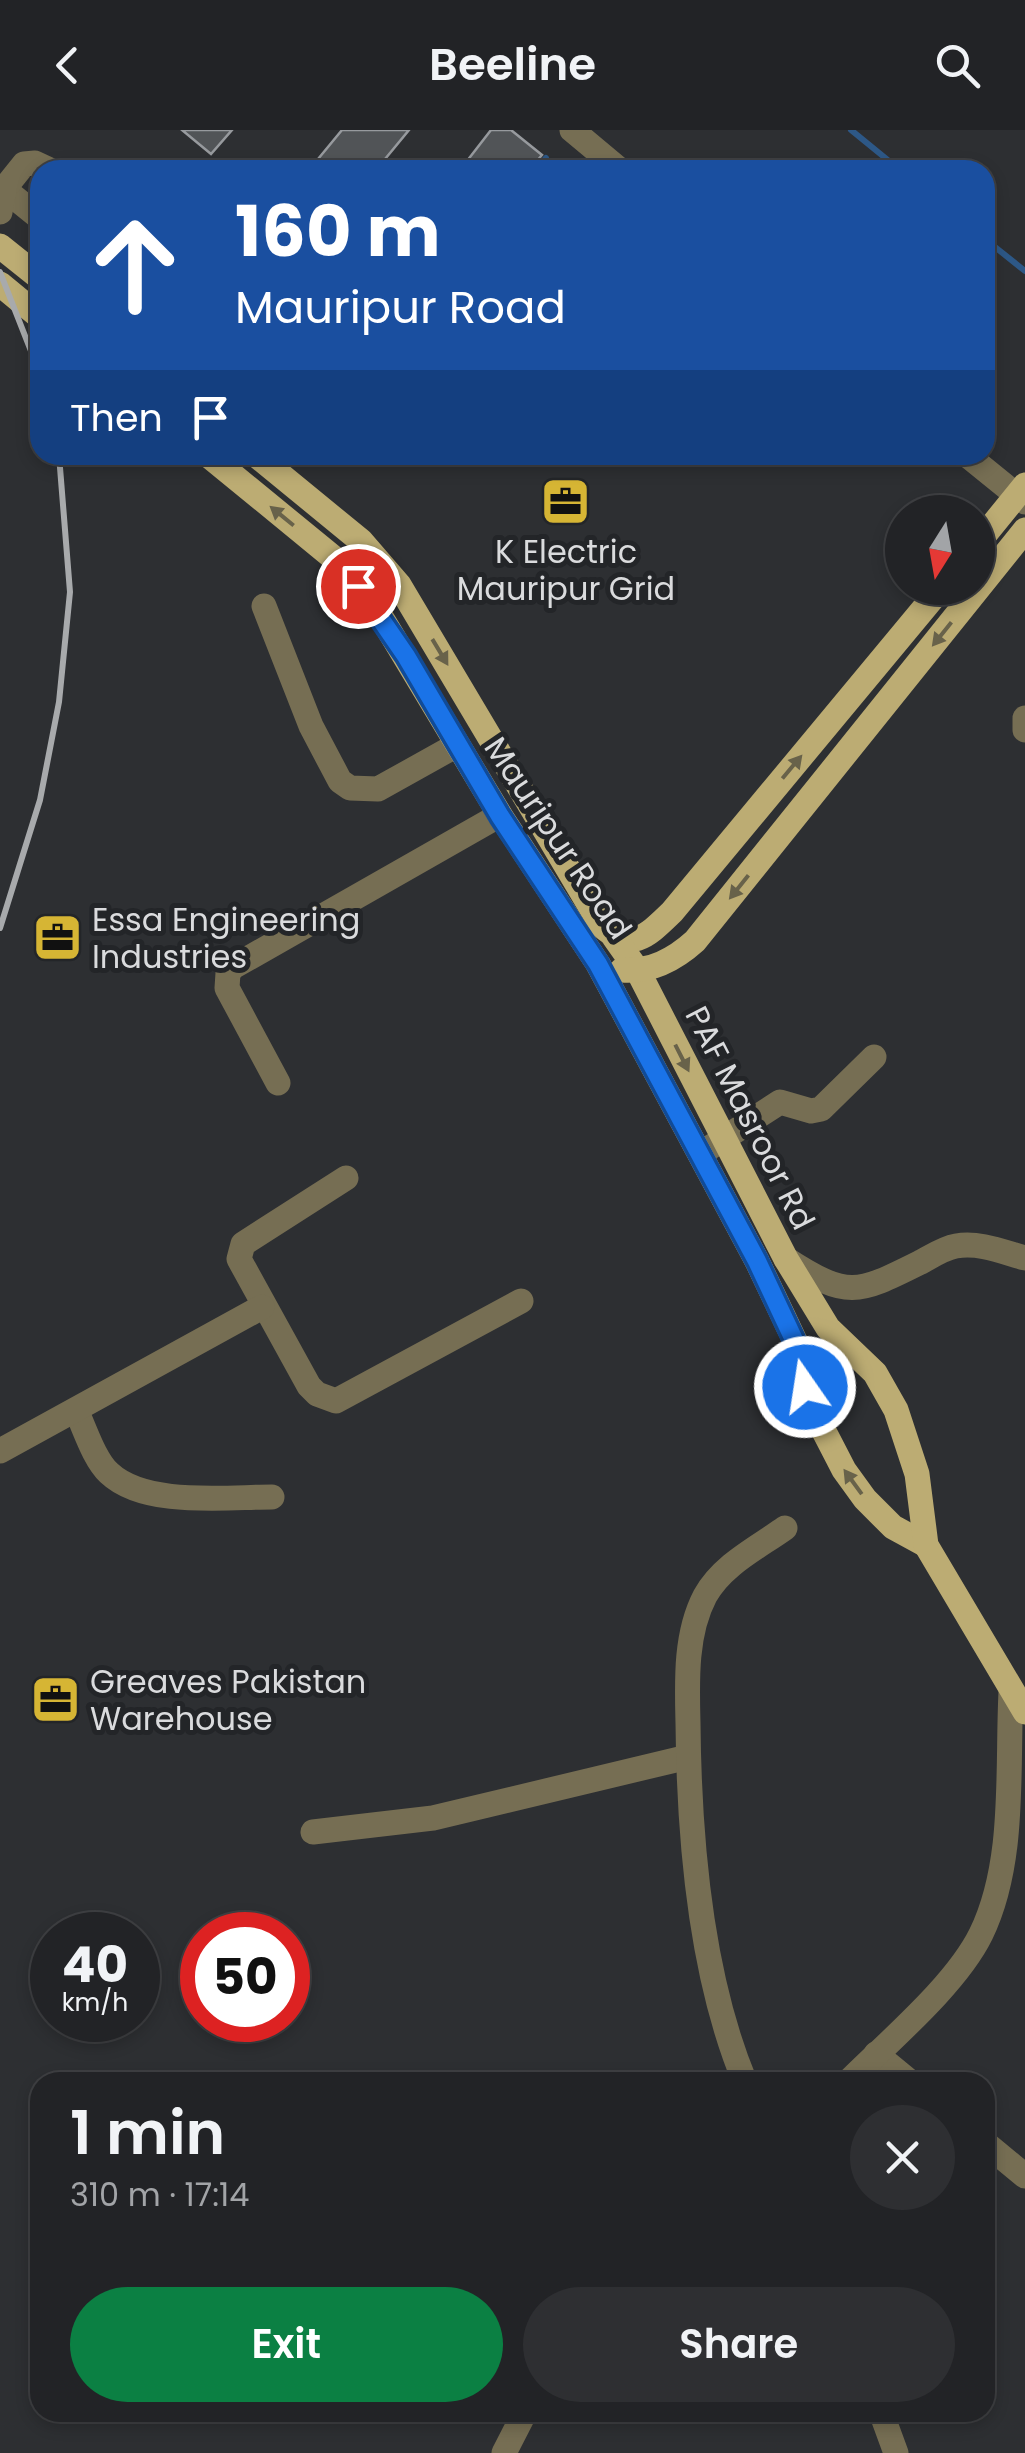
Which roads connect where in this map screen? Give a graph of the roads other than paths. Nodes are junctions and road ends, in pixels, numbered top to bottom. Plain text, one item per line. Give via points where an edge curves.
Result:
1 (572, 130) edge
2 (608, 160) edge
3 (30, 163) edge
4 (2, 200) edge
5 (30, 213) edge
6 (0, 246) edge
7 (30, 270) edge
8 (0, 284) edge
9 (30, 305) edge
10 (220, 465) edge
11 (268, 465) edge
12 (982, 465) edge
13 (1022, 494) edge
14 (995, 524) edge
15 (1025, 530) edge
16 (926, 605) edge
17 (264, 606) dead end
18 (1025, 718) edge
19 (1025, 730) edge
20 (457, 745) junction
21 (500, 816) junction
22 (614, 937) junction
23 (598, 964) junction
24 (638, 972) junction
25 (874, 1057) dead end
26 (278, 1082) dead end
27 (724, 1139) junction
28 (700, 1154) junction
29 (346, 1178) dead end
30 (1025, 1258) edge
31 (786, 1259) junction
32 (521, 1301) dead end
33 (262, 1306) junction
34 (76, 1410) junction
35 (0, 1451) edge
36 (272, 1497) dead end
37 (785, 1528) dead end
38 (926, 1545) junction
39 (1018, 1702) edge
40 (688, 1757) junction
41 (312, 1832) dead end
42 (876, 2054) junction
43 (741, 2072) edge
44 (858, 2072) edge
45 (898, 2072) edge
46 (995, 2152) edge
47 (1025, 2176) edge
48 (520, 2422) edge
49 (885, 2422) edge
50 (504, 2453) edge
51 (896, 2453) edge

1 - 2 street
3 - 4 street
4 - 5 street
6 - 7 main road
8 - 9 main road
20 -> 10 main road, Mauripur Road via 341,564
11 -> 22 main road, Mauripur Road via 361,541 399,586
12 - 13 street
13 - 14 main road
15 -> 24 main road, Mauripur Road via 695,941 676,959
22 -> 16 main road, Mauripur Road via 634,941 672,912
17 - 20 street via 340,781 378,789
18 - 19 street
20 - 21 main road, Mauripur Road
21 - 23 main road, Mauripur Road
21 - 26 street via 232,966 227,988
22 - 24 main road, PAF Masroor Rd
23 - 24 main road, Mauripur Road
23 - 28 main road, PAF Masroor Rd
24 -> 27 main road, PAF Masroor Rd
25 - 27 street via 821,1109 780,1102
27 - 28 street
27 - 31 main road, PAF Masroor Rd
38 -> 28 main road, PAF Masroor Rd via 893,1527 844,1470 813,1410 796,1344
29 - 33 street via 243,1244 239,1259
30 - 31 street via 982,1246 950,1247 872,1286 852,1289 818,1280
31 - 38 main road, PAF Masroor Rd via 828,1328 876,1373 896,1410 917,1474
32 - 33 street via 336,1401 308,1386
33 - 34 street
34 - 35 street
34 - 36 street via 107,1472 130,1488 160,1496
37 - 40 street via 720,1574 703,1599 687,1677
38 - 39 main road
39 - 42 street via 991,1910 955,1972
40 - 41 street via 433,1818
40 - 43 street via 689,1812 714,1976
42 - 44 street
42 - 45 street
46 - 47 street
48 - 50 street
49 - 51 street

